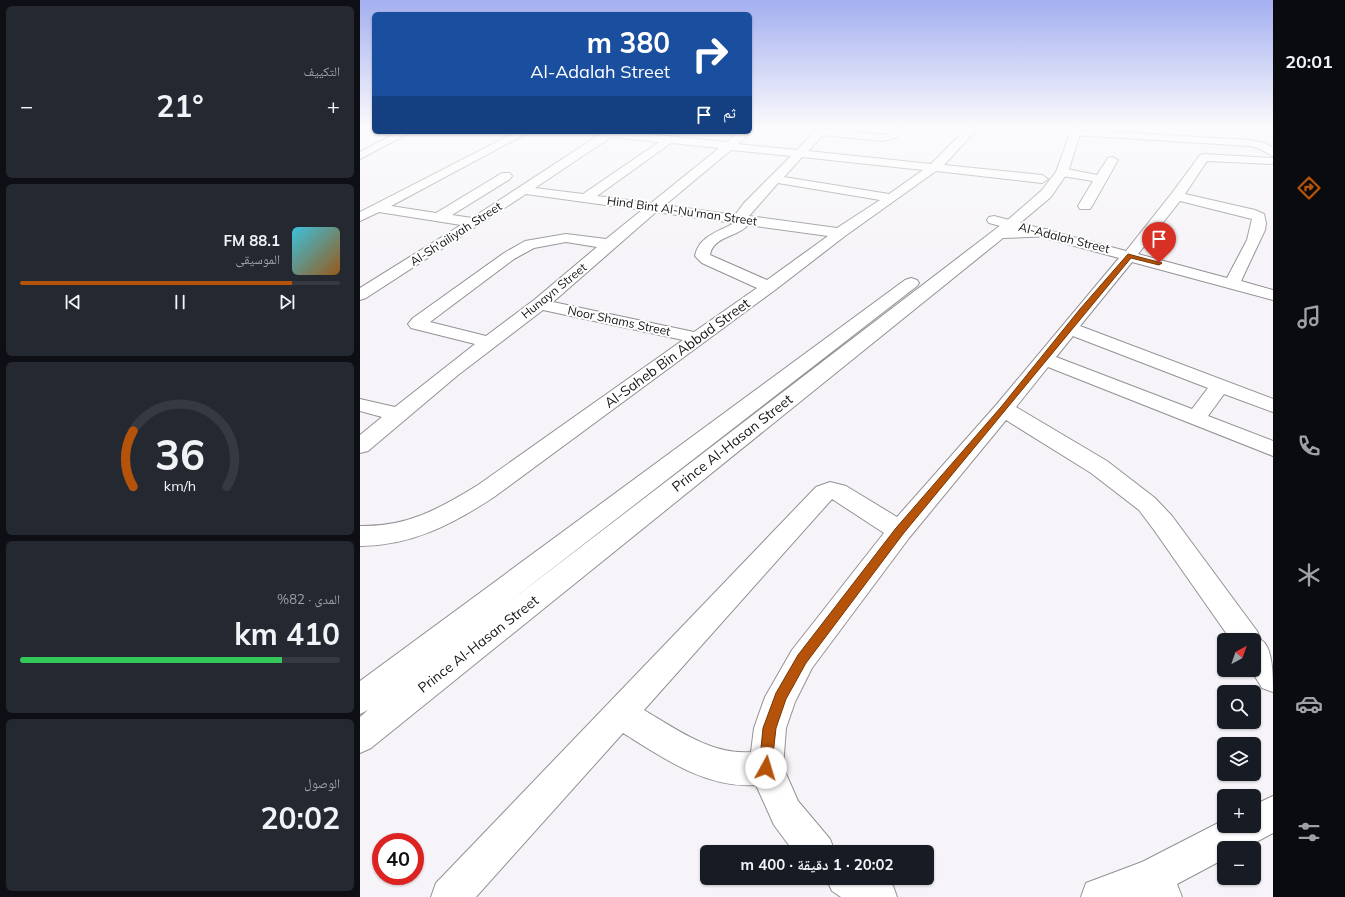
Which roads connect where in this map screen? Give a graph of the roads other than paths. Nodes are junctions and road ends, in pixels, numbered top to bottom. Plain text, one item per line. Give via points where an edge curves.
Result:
1 (451, 170) edge
2 (552, 170) edge
3 (627, 170) edge
4 (700, 170) edge
5 (783, 170) edge
6 (931, 170) edge
7 (952, 170) edge
8 (1048, 170) edge
9 (1106, 170) edge
10 (1195, 170) edge
11 (1062, 172) joint
12 (506, 176) dead end
13 (775, 179) junction
14 (1042, 179) junction
15 (1101, 179) junction
16 (524, 190) junction
17 (1177, 196) junction
18 (586, 198) junction
19 (892, 198) junction
20 (1085, 206) dead end
21 (654, 207) junction
22 (377, 208) junction
23 (360, 217) edge
24 (438, 218) junction
25 (742, 219) junction
26 (474, 223) junction
27 (1006, 223) junction
28 (840, 233) junction
29 (609, 244) junction
30 (1130, 255) junction
31 (1232, 283) junction
32 (769, 287) junction
33 (360, 295) edge
34 (1273, 295) edge
35 (540, 304) junction
36 (1069, 328) junction
37 (697, 338) junction
38 (489, 342) junction
39 (1045, 359) junction
40 (1220, 386) junction
41 (360, 405) edge
42 (1273, 406) edge
43 (1004, 409) junction
44 (398, 414) junction
45 (1196, 418) junction
46 (360, 446) edge
47 (1273, 449) edge
48 (900, 531) junction
49 (360, 536) edge
50 (1242, 633) edge
51 (1261, 660) edge
52 (1273, 678) edge
53 (360, 699) edge
54 (620, 713) junction
55 (360, 737) edge
56 (766, 768) junction
57 (1273, 814) edge
58 (1261, 820) edge
59 (1239, 833) edge
60 (811, 845) edge
61 (857, 885) edge
62 (1158, 887) edge
63 (450, 897) edge
64 (878, 897) edge
65 (1100, 897) edge

1 - 22 main road
2 - 16 main road, Al-Sh'ailiyah Street
3 - 18 main road
4 - 21 main road, Hunayn Street
5 - 13 main road
6 - 19 main road, Al-Saheb Bin Abbad Street
7 - 14 main road
8 - 14 main road, Prince Al-Hasan Street
9 - 15 main road
10 - 17 main road
11 - 15 main road
11 - 27 main road, Prince Al-Hasan Street via 1046,194
12 - 24 main road
13 - 19 main road
13 - 25 main road via 749,206
14 - 27 main road, Prince Al-Hasan Street
15 - 20 main road
16 - 18 main road, Hind Bint Al-Nu'man Street
16 - 26 main road, Al-Sh'ailiyah Street
17 - 30 main road
17 - 31 main road via 1250,213 1261,220 1254,241
18 - 21 main road, Hind Bint Al-Nu'man Street
19 - 28 main road, Al-Saheb Bin Abbad Street
21 - 25 main road, Hind Bint Al-Nu'man Street
21 - 29 main road, Hunayn Street
22 - 23 main road
22 - 24 main road
24 - 26 main road
25 - 28 main road, Hind Bint Al-Nu'man Street
25 - 32 main road via 741,224 706,244 702,256
26 - 33 main road, Al-Sh'ailiyah Street
27 - 30 main road, Al-Adalah Street
27 - 53 main road, Prince Al-Hasan Street
27 - 55 main road, Prince Al-Hasan Street
28 - 32 main road, Al-Saheb Bin Abbad Street
29 - 35 main road, Hunayn Street
29 - 38 main road via 566,238 530,244 509,256 417,324
30 - 31 main road, Al-Adalah Street
30 - 36 main road
31 - 34 main road, Al-Adalah Street
32 - 37 main road, Al-Saheb Bin Abbad Street
35 - 37 main road, Noor Shams Street
35 - 38 main road, Hunayn Street
36 - 39 main road
36 - 40 main road
37 - 49 main road, Al-Saheb Bin Abbad Street via 456,510 404,533 376,537
38 - 44 main road, Hunayn Street
39 - 43 main road
39 - 45 main road
40 - 42 main road
40 - 45 main road
41 - 44 main road
43 - 48 main road
43 - 50 main road via 1099,467 1147,504
44 - 46 main road, Hunayn Street
45 - 47 main road
48 - 54 main road via 838,492 830,490 824,493
48 - 56 main road via 798,665 781,697 770,728
51 - 52 main road
54 - 56 main road via 687,753 718,765 736,769
54 - 63 main road
56 - 60 main road via 786,814
57 - 58 main road
59 - 62 main road
61 - 64 main road
62 - 65 main road

